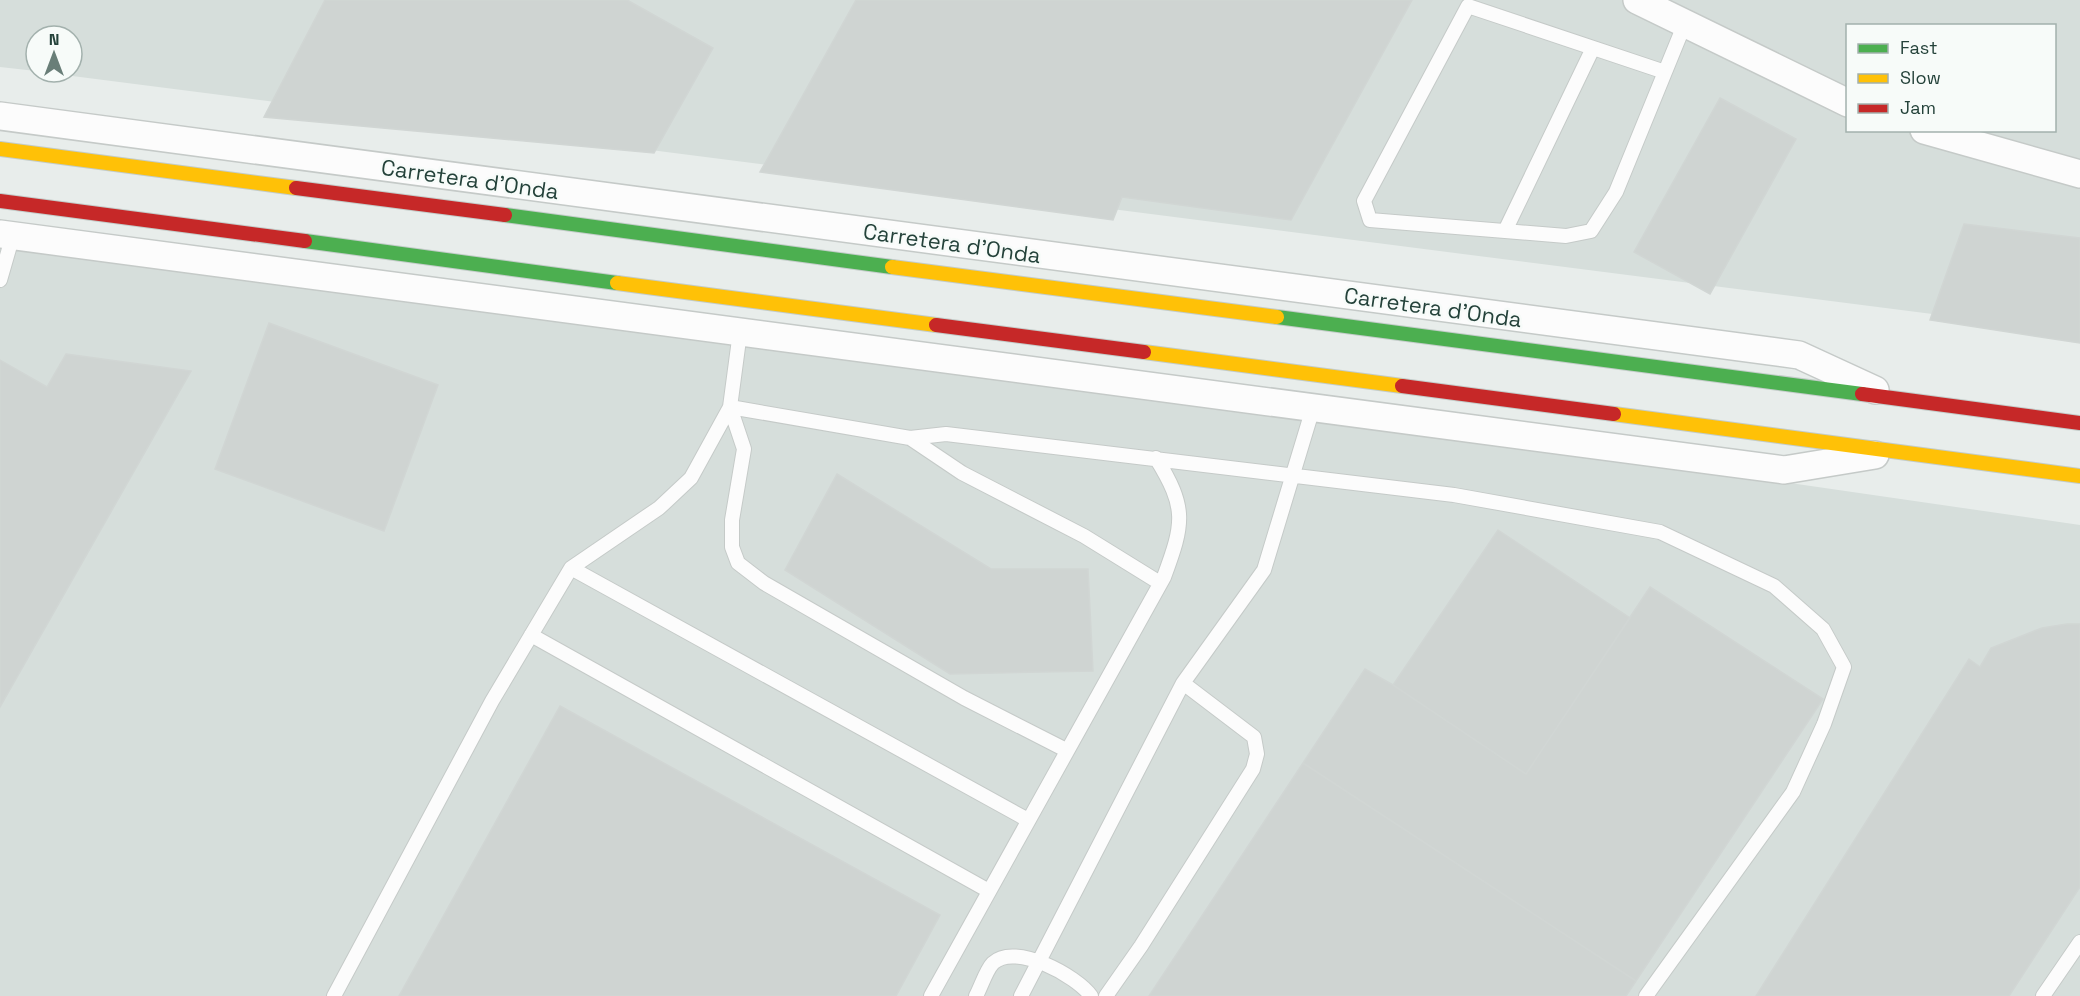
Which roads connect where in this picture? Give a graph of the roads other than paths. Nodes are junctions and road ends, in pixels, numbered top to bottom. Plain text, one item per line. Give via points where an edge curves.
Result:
1 (1637, 0) edge
2 (1467, 3) edge
3 (1685, 24) junction
4 (1593, 48) junction
5 (1665, 72) junction
6 (1846, 102) edge
7 (0, 116) edge
8 (1931, 132) edge
9 (0, 149) edge
10 (2080, 174) edge
11 (0, 201) edge
12 (1505, 231) junction
13 (7, 234) edge
14 (0, 280) edge
15 (740, 332) junction
16 (1895, 399) junction
17 (730, 406) junction
18 (1313, 408) junction
19 (2080, 423) edge
20 (910, 438) junction
21 (1893, 452) junction
22 (1156, 458) junction
23 (2080, 476) edge
24 (1293, 477) junction
25 (571, 568) junction
26 (1160, 583) junction
27 (531, 635) junction
28 (1183, 683) junction
29 (1066, 750) junction
30 (1028, 820) junction
31 (989, 891) junction
32 (2080, 942) edge
33 (1040, 959) junction
34 (334, 996) edge
35 (931, 996) edge
36 (976, 996) edge
37 (1021, 996) edge
38 (1091, 996) edge
39 (1106, 996) edge
40 (1646, 996) edge
41 (2043, 996) edge

1 - 3 street
2 - 4 lane
2 - 12 lane via 1364,201 1370,220
3 - 5 lane
3 - 6 street
4 - 5 lane
4 - 12 lane
5 - 12 lane via 1616,192 1591,231 1566,236
7 - 16 street, Carretera d'Onda via 1799,355
8 - 10 street
9 - 16 main road, Carretera d'Onda
11 - 21 main road
13 - 14 lane
13 - 15 street
15 - 17 lane
15 - 18 street
16 - 19 main road, Carretera d'Onda
17 - 20 lane
17 - 25 lane via 691,477 659,508
17 - 29 lane via 744,449 732,520 732,547 738,563 764,583 944,687
18 - 21 street via 1784,470
18 - 24 lane
20 - 22 lane via 946,434
20 - 26 lane via 962,472 1084,536
21 - 23 main road
22 - 24 lane
22 - 26 lane via 1173,485 1180,511 1178,538
24 - 28 lane via 1264,570
24 - 40 lane via 1454,495 1660,532 1774,586 1823,629 1844,667 1824,724 1793,792
25 - 27 lane
25 - 30 lane
26 - 29 lane
27 - 31 lane
27 - 34 lane
28 - 33 lane
28 - 39 lane via 1254,737 1257,754 1253,769
29 - 30 lane
30 - 31 lane
31 - 35 lane
32 - 41 lane
33 - 36 lane via 1007,956 993,963
33 - 37 lane
33 - 38 lane

